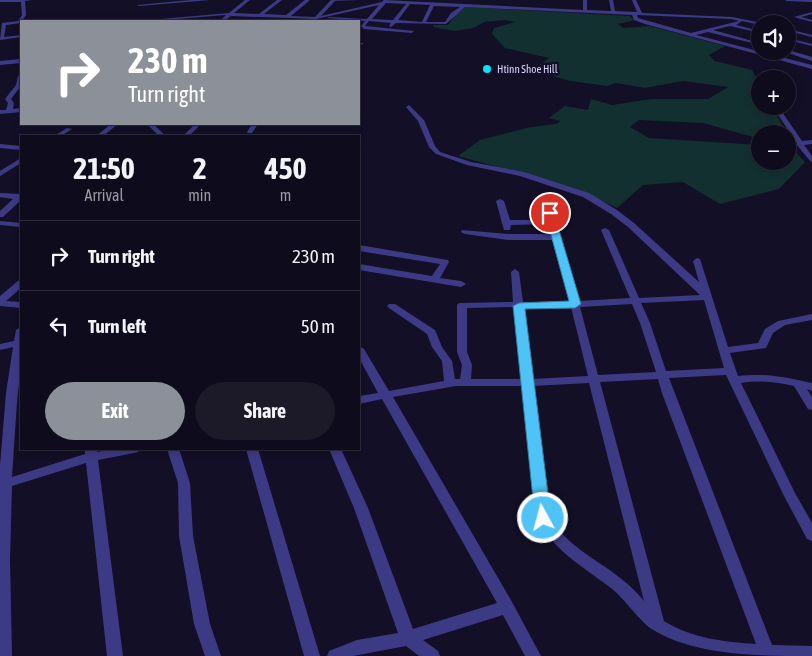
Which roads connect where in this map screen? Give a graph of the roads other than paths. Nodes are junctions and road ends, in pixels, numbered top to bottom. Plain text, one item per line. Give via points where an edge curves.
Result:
1 (23, 0) edge
2 (30, 0) edge
3 (133, 0) edge
4 (208, 0) edge
5 (248, 0) edge
6 (280, 0) edge
7 (308, 0) edge
8 (334, 0) edge
9 (394, 0) edge
10 (493, 0) edge
11 (515, 0) edge
12 (539, 0) edge
13 (585, 0) edge
14 (611, 0) edge
15 (634, 0) edge
16 (749, 0) edge
17 (759, 0) edge
18 (787, 0) edge
19 (0, 1) edge
20 (183, 1) edge
21 (195, 1) edge
22 (358, 1) edge
23 (385, 1) edge
24 (812, 1) edge
25 (433, 2) edge
26 (409, 3) junction
27 (465, 3) edge
28 (139, 5) junction
29 (490, 6) junction
30 (513, 8) junction
31 (538, 9) junction
32 (349, 10) junction
33 (585, 11) junction
34 (613, 12) junction
35 (812, 12) edge
36 (232, 14) junction
37 (637, 14) junction
38 (260, 15) junction
39 (201, 16) junction
40 (288, 16) junction
41 (21, 20) edge
42 (146, 20) edge
43 (157, 20) edge
44 (195, 20) edge
45 (223, 20) edge
46 (253, 20) edge
47 (283, 20) edge
48 (314, 20) edge
49 (340, 20) edge
50 (368, 20) junction
51 (746, 21) junction
52 (812, 21) edge
53 (20, 22) edge
54 (395, 22) junction
55 (751, 22) edge
56 (424, 23) junction
57 (730, 25) junction
58 (388, 30) junction
59 (708, 30) junction
60 (751, 30) edge
61 (412, 32) dead end
62 (796, 32) edge
63 (691, 34) junction
64 (20, 36) edge
65 (812, 36) edge
66 (0, 39) edge
67 (796, 41) edge
68 (751, 42) edge
69 (812, 45) edge
70 (796, 55) edge
71 (20, 60) edge
72 (812, 60) edge
73 (0, 63) edge
74 (802, 65) junction
75 (812, 67) edge
76 (20, 85) edge
77 (13, 93) junction
78 (0, 95) edge
79 (409, 107) dead end
80 (20, 110) edge
81 (9, 111) junction
82 (0, 112) edge
83 (781, 115) edge
84 (114, 125) edge
85 (154, 125) edge
86 (197, 125) edge
87 (254, 125) edge
88 (69, 128) dead end
89 (250, 132) dead end
90 (58, 135) edge
91 (100, 135) edge
92 (162, 135) edge
93 (187, 135) edge
94 (812, 142) edge
95 (800, 143) junction
96 (0, 146) edge
97 (20, 148) edge
98 (811, 158) edge
99 (20, 161) edge
100 (0, 174) edge
101 (0, 195) edge
102 (20, 197) edge
103 (500, 201) dead end
104 (0, 216) edge
105 (0, 223) edge
106 (507, 223) junction
107 (20, 225) edge
108 (605, 230) dead end
109 (465, 232) dead end
110 (508, 237) junction
111 (557, 237) junction
112 (360, 248) edge
113 (697, 261) dead end
114 (360, 267) edge
115 (515, 272) dead end
116 (434, 280) junction
117 (20, 284) edge
118 (461, 284) dead end
119 (707, 297) junction
120 (634, 301) junction
121 (0, 302) edge
122 (575, 304) junction
123 (20, 305) edge
124 (392, 306) dead end
125 (519, 306) junction
126 (812, 317) edge
127 (20, 336) edge
128 (19, 343) junction
129 (0, 347) edge
130 (360, 351) edge
131 (724, 351) junction
132 (664, 375) junction
133 (732, 376) junction
134 (594, 379) junction
135 (465, 382) junction
136 (450, 383) junction
137 (527, 384) junction
138 (799, 385) junction
139 (812, 387) edge
140 (386, 394) junction
141 (360, 400) edge
142 (812, 406) edge
143 (4, 445) edge
144 (124, 450) edge
145 (173, 450) edge
146 (252, 450) edge
147 (335, 450) edge
148 (92, 453) edge
149 (3, 484) edge
150 (812, 535) edge
151 (507, 607) junction
152 (657, 625) junction
153 (408, 638) junction
154 (767, 653) junction
155 (812, 653) edge
156 (4, 656) edge
157 (115, 656) edge
158 (213, 656) edge
159 (312, 656) edge
160 (335, 656) edge
161 (432, 656) edge
162 (533, 656) edge

1 - 2 street
1 - 19 street
1 - 41 street
3 - 28 street
4 - 21 street
5 - 36 street
6 - 38 street
7 - 40 street
8 - 22 street
8 - 48 street
9 - 23 street
10 - 29 street
11 - 30 street
12 - 31 street
13 - 33 street
14 - 34 street
15 - 37 street via 641,12
16 - 17 street
18 - 24 street
20 - 21 street
20 - 28 street
21 - 39 street
22 - 32 street
23 - 26 street
23 - 32 street
23 - 50 street
25 - 26 street
25 - 27 street
25 - 56 street
26 - 54 street
27 - 29 street
27 - 56 street via 446,23
28 - 42 street
29 - 30 street
30 - 31 street
31 - 33 street
32 - 48 street
32 - 49 street
33 - 34 street
34 - 37 street
35 - 52 street via 796,17
36 - 38 street
36 - 39 street
36 - 45 street
37 - 51 street
37 - 63 street via 636,19
38 - 40 street
38 - 46 street
39 - 43 street
39 - 44 street
40 - 47 street
40 - 48 street
48 - 49 street
49 - 50 street
50 - 54 street
50 - 58 street via 364,28
51 - 55 street
51 - 57 street
53 - 66 street via 4,24
54 - 56 street
54 - 58 street
57 - 59 street
57 - 60 street
58 - 61 street
59 - 63 street
59 - 68 street
62 - 65 street
63 - 74 street
64 - 66 street
67 - 69 street
70 - 72 street
71 - 73 street
72 - 74 street
74 - 75 street
76 - 77 street
77 - 78 street
77 - 81 street via 8,99 11,103
79 - 119 street via 421,120 432,147 438,153 586,195 631,225
80 - 81 street
81 - 82 street
83 - 95 street
84 - 91 street
85 - 92 street
86 - 93 street
87 - 89 street
88 - 90 street
94 - 95 street
95 - 98 street
96 - 97 street
99 - 100 street
101 - 102 street
102 - 104 street
103 - 106 street
105 - 107 street
106 - 110 street
106 - 111 street via 551,217
108 - 120 street
109 - 110 street
110 - 111 street
111 - 122 street
112 - 116 street via 444,262
113 - 119 street
114 - 116 street
115 - 125 street
116 - 118 street
117 - 121 street
119 - 120 street
119 - 131 street
120 - 122 street
120 - 132 street
121 - 123 street
122 - 125 street
122 - 134 street
124 - 136 street via 431,332 447,361
125 - 135 street via 461,307 462,356 467,365
125 - 137 street
126 - 131 street via 782,323 769,331 762,346
127 - 128 street
128 - 129 street
128 - 143 street
130 - 140 street
131 - 133 street
132 - 133 street
132 - 134 street
132 - 154 street via 668,393
133 - 138 street via 774,378
133 - 150 street via 788,494
134 - 137 street
134 - 152 street
135 - 136 street
135 - 137 street
136 - 140 street
137 - 152 street via 543,518 549,530 561,543 615,582
138 - 139 street
138 - 142 street
140 - 141 street
140 - 151 street
143 - 149 street
144 - 148 street
145 - 158 street via 184,483 186,536 202,624
146 - 159 street
147 - 153 street via 361,508
148 - 149 street
148 - 157 street
149 - 156 street
151 - 153 street
151 - 162 street
152 - 154 street via 688,642
153 - 160 street via 357,647
153 - 161 street
154 - 155 street

